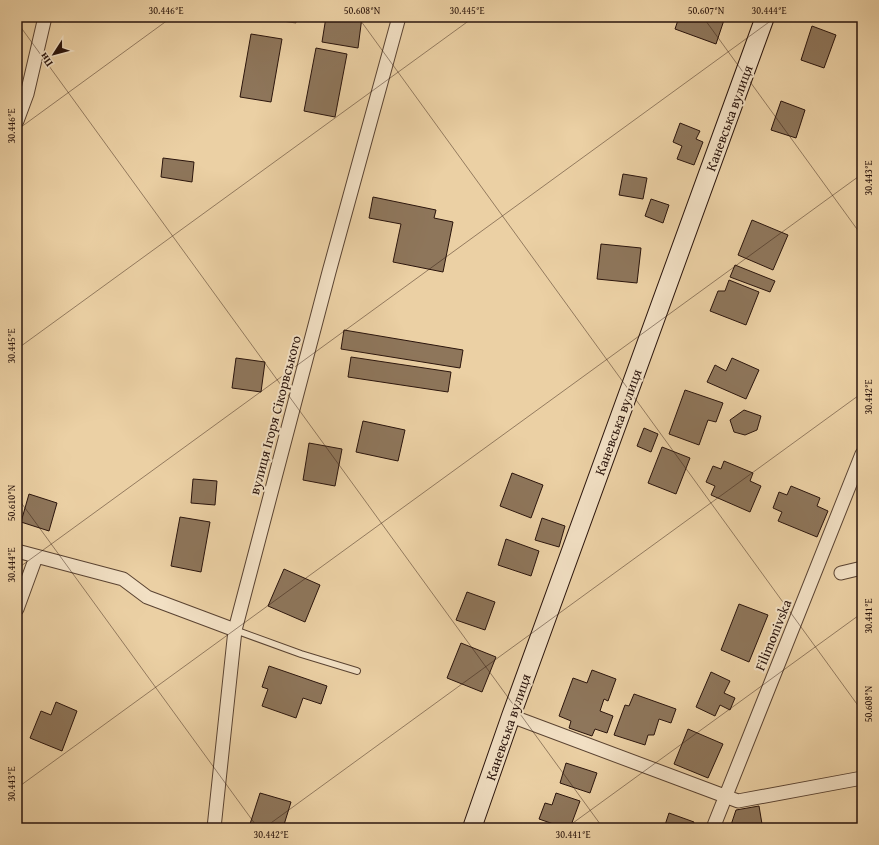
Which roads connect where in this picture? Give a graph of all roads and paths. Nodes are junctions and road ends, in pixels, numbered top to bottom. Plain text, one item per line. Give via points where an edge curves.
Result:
1 (45, 17) edge
2 (399, 17) edge
3 (765, 17) edge
4 (17, 121) edge
5 (862, 454) edge
6 (17, 551) edge
7 (36, 556) junction
8 (862, 568) edge
9 (841, 573) dead end
10 (17, 609) edge
11 (235, 630) junction
12 (358, 670) dead end
13 (511, 716) junction
14 (862, 778) edge
15 (726, 797) junction
16 (214, 828) edge
17 (472, 828) edge
18 (713, 828) edge

1 - 4 street via 27,94
2 - 11 street, вулиця Ігоря Сікорвського
3 - 13 street, Каневська вулиця
5 - 15 street, Filimonivska
6 - 7 street
7 - 10 street
7 - 11 street via 124,580 147,597
8 - 9 street
11 - 12 lane via 301,654
11 - 16 street, вулиця Ігоря Сікорвського
13 - 15 street
13 - 17 street, Каневська вулиця
14 - 15 street via 738,801
15 - 18 street, Filimonivska

